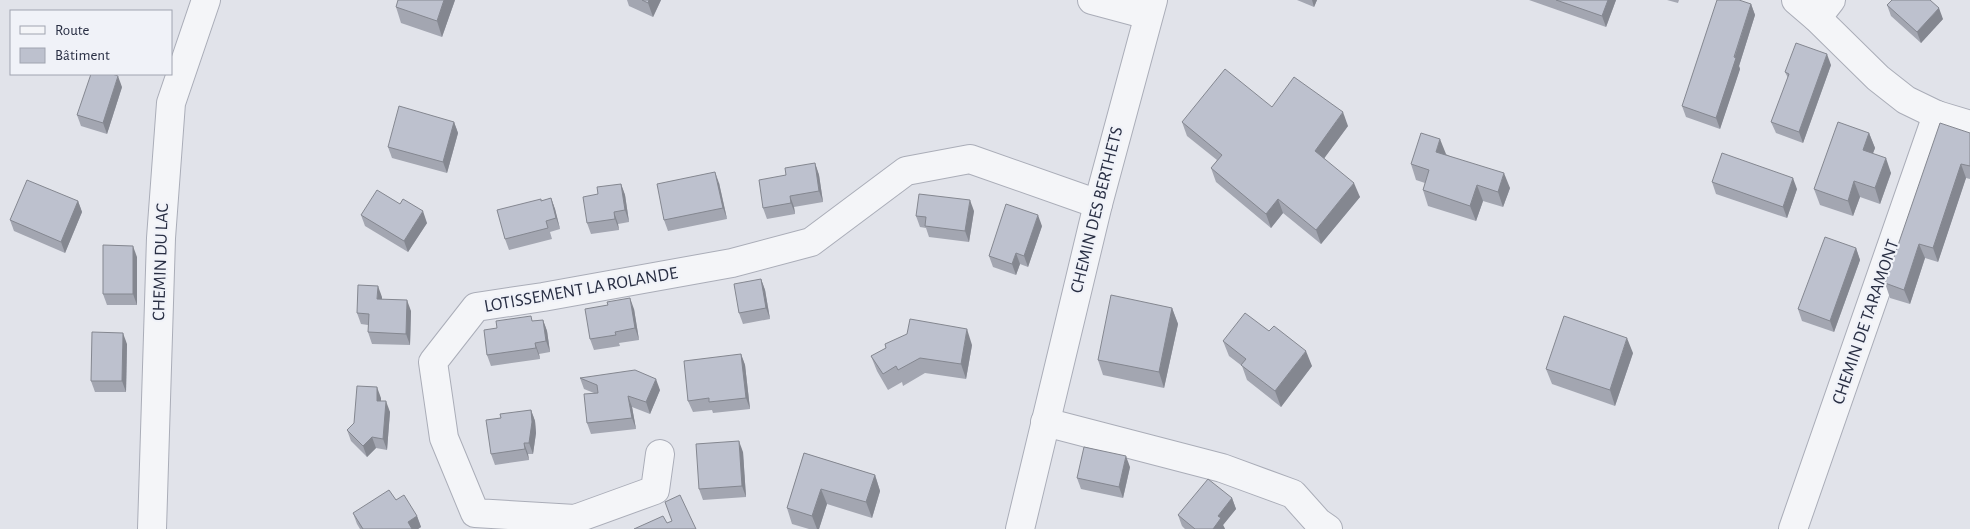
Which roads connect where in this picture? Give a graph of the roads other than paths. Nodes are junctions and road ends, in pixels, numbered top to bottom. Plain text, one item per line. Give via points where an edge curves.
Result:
1 (206, 0) edge
2 (1092, 0) edge
3 (1796, 0) edge
4 (1150, 8) edge
5 (1824, 9) edge
6 (1937, 114) junction
7 (1970, 125) edge
8 (1098, 204) junction
9 (1045, 422) junction
10 (660, 454) dead end
11 (152, 529) edge
12 (1020, 529) edge
13 (1328, 529) edge
14 (1792, 529) edge

1 - 11 street, CHEMIN DU LAC via 171,103 161,238
2 - 4 street
3 - 5 street
4 - 8 street, CHEMIN DES BERTHETS
5 - 6 street via 1878,78 1906,100
6 - 7 street
6 - 14 street, CHEMIN DE TARAMONT
8 - 9 street, CHEMIN DES BERTHETS
8 - 10 street, LOTISSEMENT LA ROLANDE via 970,159 906,171 811,242 732,263 476,307 433,362 444,438 474,513 574,519 655,490
9 - 12 street, CHEMIN DES BERTHETS
9 - 13 street via 1222,468 1292,494

